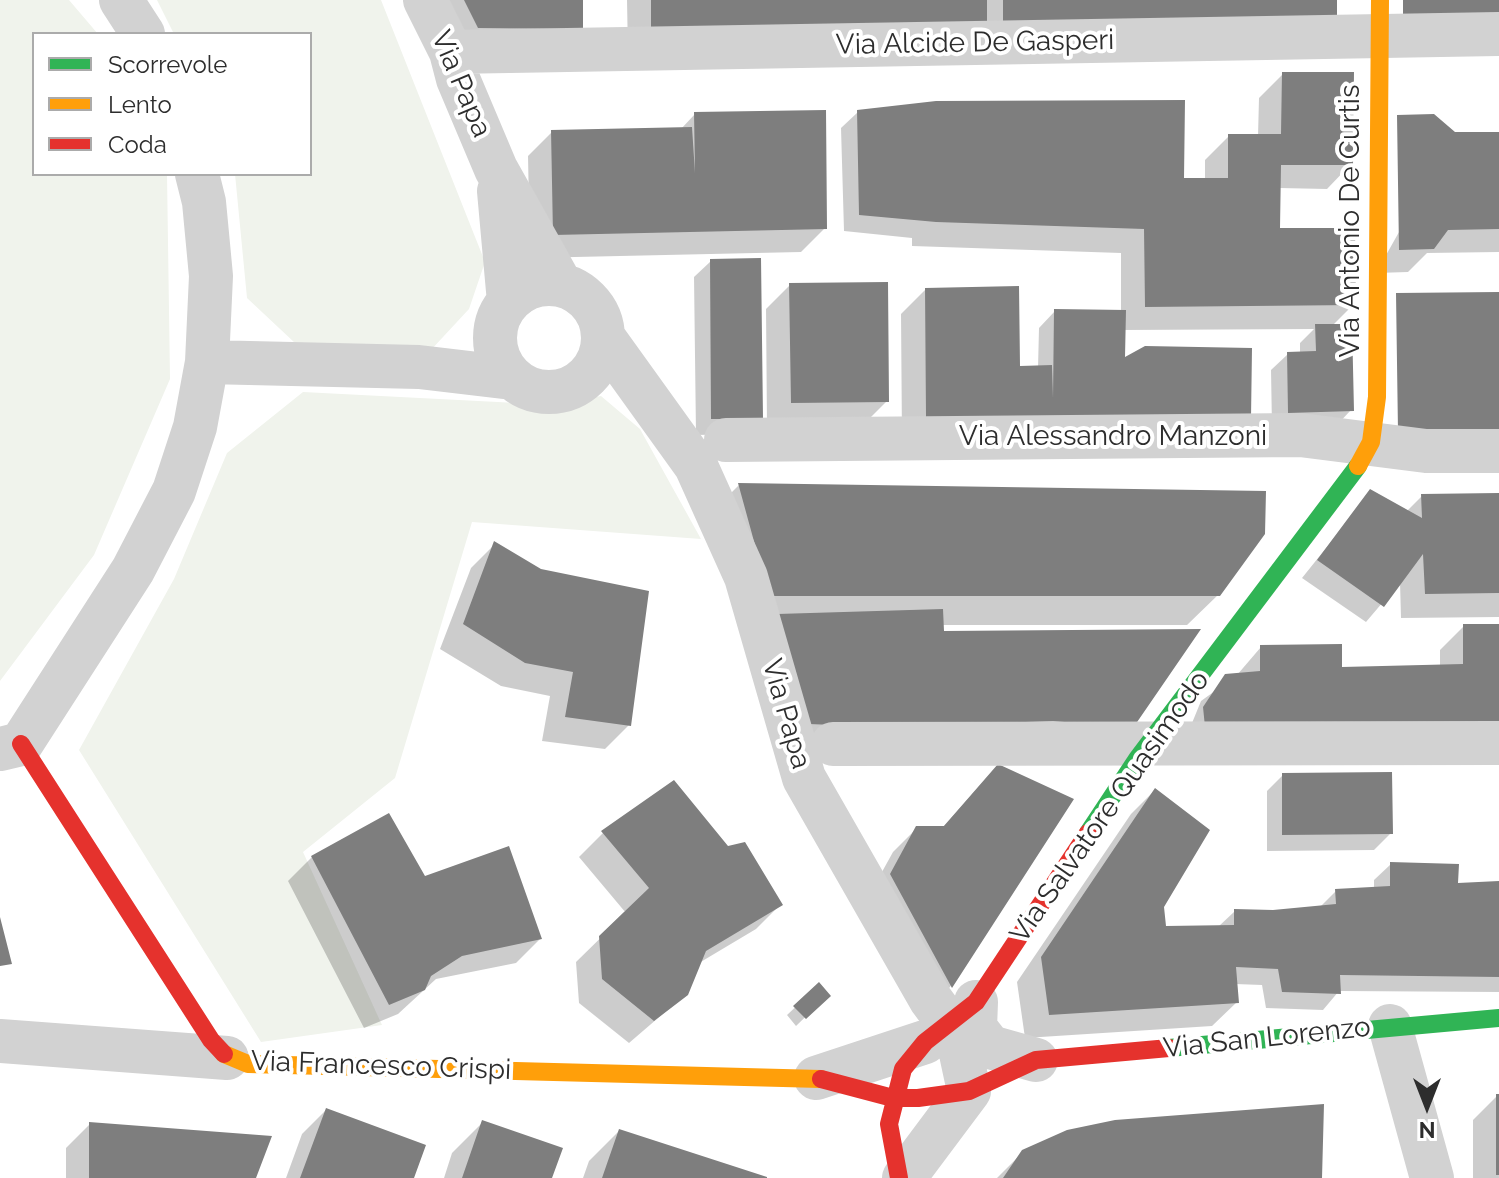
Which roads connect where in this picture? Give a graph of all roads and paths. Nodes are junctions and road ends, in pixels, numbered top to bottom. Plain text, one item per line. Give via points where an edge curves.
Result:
1 (121, 0) edge
2 (425, 0) edge
3 (1380, 18) edge
4 (142, 32) edge
5 (1499, 34) edge
6 (451, 52) junction
7 (496, 169) junction
8 (198, 176) edge
9 (561, 285) junction
10 (503, 313) junction
11 (604, 338) junction
12 (207, 362) junction
13 (419, 367) junction
14 (512, 378) junction
15 (726, 440) dead end
16 (1371, 442) junction
17 (1499, 451) edge
18 (1499, 743) edge
19 (833, 744) dead end
20 (1150, 745) junction
21 (10, 746) edge
22 (1499, 1018) edge
23 (950, 1022) junction
24 (1390, 1026) junction
25 (0, 1041) edge
26 (227, 1058) junction
27 (1036, 1060) junction
28 (816, 1078) junction
29 (969, 1091) junction
30 (893, 1098) junction
31 (901, 1178) edge
32 (1432, 1178) edge

1 - 4 street
2 - 6 street, Via Papa
3 - 5 street, Via Alcide De Gasperi
3 - 6 street, Via Alcide De Gasperi
3 - 16 street, Via Antonio De Curtis via 1377,397
6 - 7 street, Via Papa
7 - 9 street, Via Papa
7 - 10 street, Via Papa
8 - 12 street, Via Francesco Crispi via 211,276
9 - 10 street via 524,290
9 - 11 street via 591,303
10 - 13 street via 462,352
10 - 14 street via 495,342
11 - 14 street via 595,367 566,390 538,390
11 - 23 street, Via Papa via 696,466 746,577 804,778 931,1000
12 - 13 street
12 - 21 street, Via Francesco Crispi via 195,427 174,491 133,570
13 - 14 street
15 - 16 street, Via Alessandro Manzoni via 1300,435
16 - 17 street, Via Alessandro Manzoni via 1426,451
16 - 20 street, Via Salvatore Quasimodo
18 - 20 street
19 - 20 street
20 - 23 street, Via Salvatore Quasimodo
21 - 26 street, Via Francesco Crispi
22 - 24 street, Via San Lorenzo
23 - 27 street, Via San Lorenzo via 975,1028 990,1047
23 - 28 street, Via Francesco Crispi
23 - 29 street, Via Papa
23 - 30 street, Via Salvatore Quasimodo via 903,1069
24 - 27 street, Via San Lorenzo
24 - 32 street
25 - 26 street
26 - 28 street, Via Francesco Crispi via 248,1064
27 - 29 street, Via San Lorenzo
28 - 30 street, Via Francesco Crispi
29 - 30 street, Via Francesco Crispi
29 - 31 street, Via Salvatore Quasimodo
30 - 31 street, Via Salvatore Quasimodo via 889,1124

